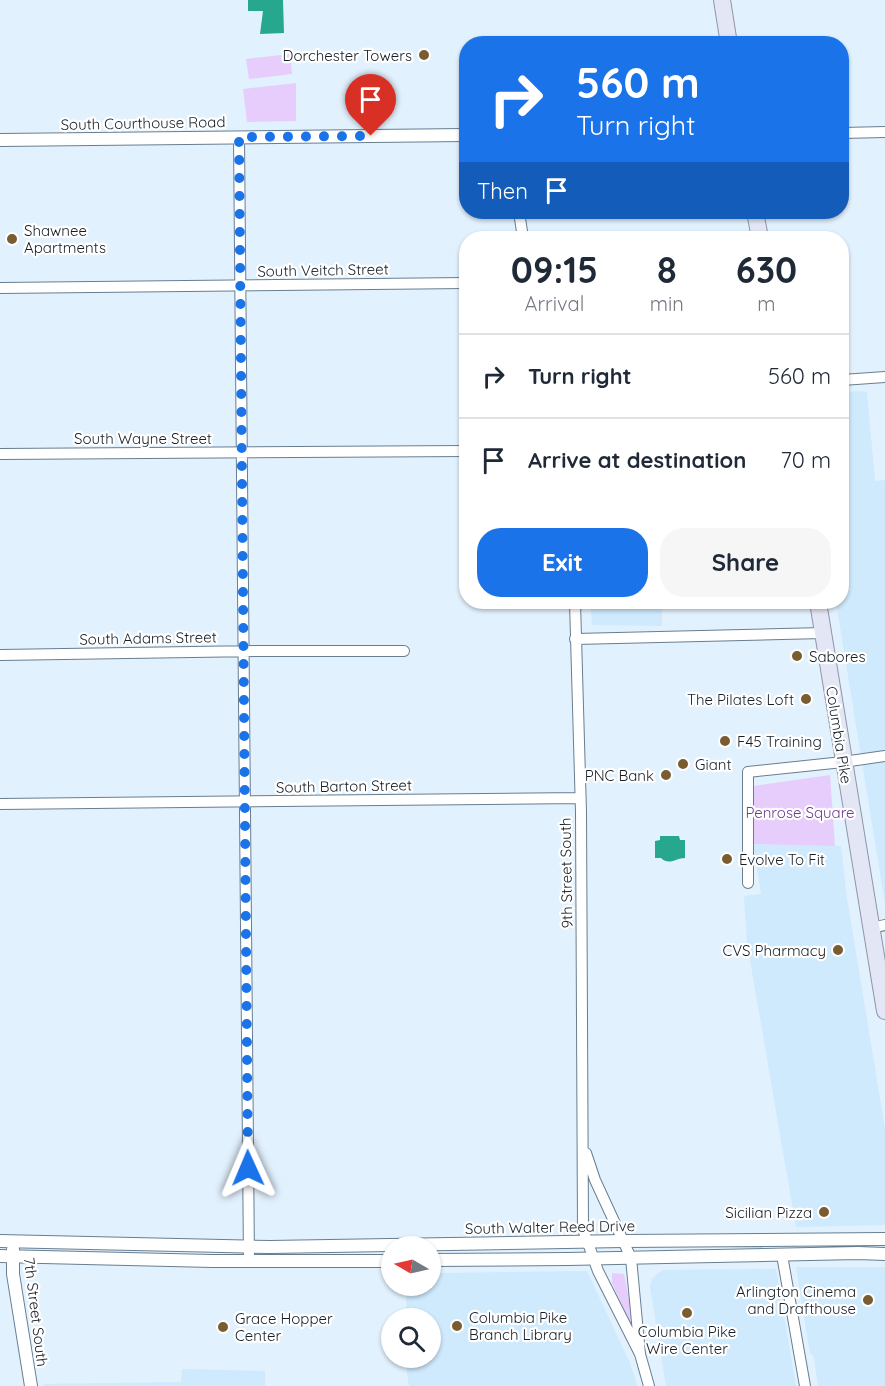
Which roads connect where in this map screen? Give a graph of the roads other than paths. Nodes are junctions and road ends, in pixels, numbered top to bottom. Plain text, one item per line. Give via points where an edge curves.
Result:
1 (722, 0) edge
2 (728, 36) edge
3 (885, 132) edge
4 (849, 133) edge
5 (459, 135) edge
6 (239, 137) junction
7 (0, 140) edge
8 (459, 283) edge
9 (240, 286) junction
10 (0, 288) edge
11 (885, 377) edge
12 (849, 380) edge
13 (459, 451) edge
14 (242, 453) junction
15 (0, 454) edge
16 (575, 609) edge
17 (819, 609) edge
18 (823, 633) junction
19 (575, 639) junction
20 (244, 651) junction
21 (404, 651) dead end
22 (0, 655) edge
23 (885, 756) edge
24 (843, 762) junction
25 (580, 798) junction
26 (245, 801) junction
27 (0, 804) edge
28 (748, 883) dead end
29 (878, 926) edge
30 (885, 1011) edge
31 (583, 1144) junction
32 (885, 1239) edge
33 (0, 1241) edge
34 (623, 1241) junction
35 (14, 1242) junction
36 (588, 1242) junction
37 (249, 1247) junction
38 (885, 1254) edge
39 (782, 1255) junction
40 (0, 1256) edge
41 (13, 1256) junction
42 (593, 1258) junction
43 (631, 1258) junction
44 (441, 1260) edge
45 (381, 1261) edge
46 (249, 1262) junction
47 (640, 1354) junction
48 (31, 1386) edge
49 (649, 1386) edge
50 (805, 1386) edge

1 - 2 main road
3 - 4 street
5 - 6 street, South Courthouse Road
6 - 7 street, South Courthouse Road
6 - 9 street
8 - 9 street, South Veitch Street
9 - 10 street, South Veitch Street
9 - 14 street
11 - 12 street
13 - 14 street, South Wayne Street
14 - 15 street, South Wayne Street
14 - 20 street
16 - 19 street, 9th Street South
17 - 18 main road, Columbia Pike
18 - 19 street
18 - 24 main road, Columbia Pike
19 - 25 street, 9th Street South
20 - 21 street, South Adams Street
20 - 22 street, South Adams Street
20 - 26 street
23 - 24 street
24 - 28 street via 748,772
24 - 29 main road, Columbia Pike
25 - 26 street, South Barton Street
25 - 31 street, 9th Street South
26 - 27 street, South Barton Street
26 - 37 street
29 - 30 main road, Columbia Pike
31 - 34 street, 9th Street South
31 - 36 street, 9th Street South via 583,1229
32 - 34 street, South Walter Reed Drive
33 - 35 street, South Walter Reed Drive
34 - 36 street, South Walter Reed Drive
34 - 43 street, 9th Street South
35 - 37 street, South Walter Reed Drive
35 - 41 street, 7th Street South
36 - 37 street, South Walter Reed Drive
36 - 42 street, 9th Street South
37 - 46 street
38 - 39 street
39 - 43 street
39 - 50 street
40 - 41 street
41 - 46 street
41 - 48 street, 7th Street South
42 - 43 street
42 - 44 street
42 - 47 street, 9th Street South
43 - 47 street, 9th Street South
45 - 46 street
47 - 49 street, 9th Street South

